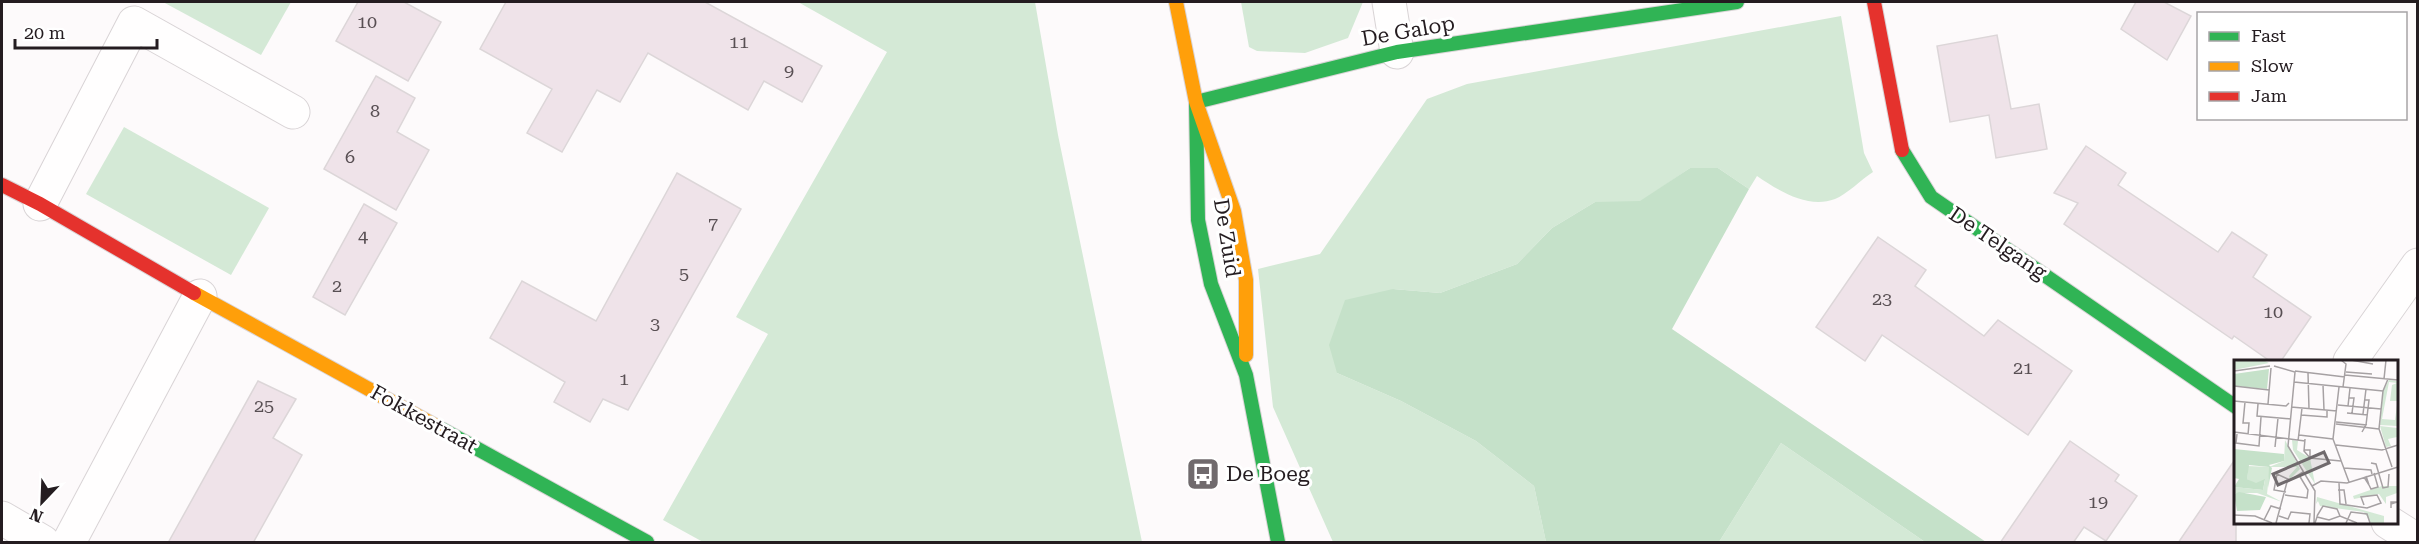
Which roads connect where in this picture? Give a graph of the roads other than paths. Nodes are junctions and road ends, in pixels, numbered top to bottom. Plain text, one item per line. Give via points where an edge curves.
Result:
1 (1176, 2) edge
2 (1389, 2) edge
3 (1737, 2) edge
4 (1874, 2) edge
5 (1397, 52) junction
6 (1196, 102) junction
7 (293, 112) dead end
8 (2, 185) edge
9 (40, 204) junction
10 (2418, 265) edge
11 (200, 296) junction
12 (2351, 360) edge
13 (1246, 375) junction
14 (2234, 405) edge
15 (2, 518) edge
16 (2390, 523) edge
17 (2418, 541) edge
18 (43, 543) edge
19 (69, 543) edge
20 (647, 543) edge
21 (1278, 543) edge

1 - 6 street, De Zuid
2 - 5 street
3 - 5 street, De Galop
4 - 14 street, De Telgang via 1901,148 1931,197
5 - 6 street, De Galop
6 - 13 street, De Zuid via 1236,222 1246,280
6 - 13 street, De Zuid via 1198,220 1211,284
7 - 9 street via 134,23
8 - 9 street, Fokkestraat
9 - 11 street, Fokkestraat
10 - 12 street
11 - 19 street
11 - 20 street, Fokkestraat
13 - 21 street, De Zuid
15 - 18 street
16 - 17 street

